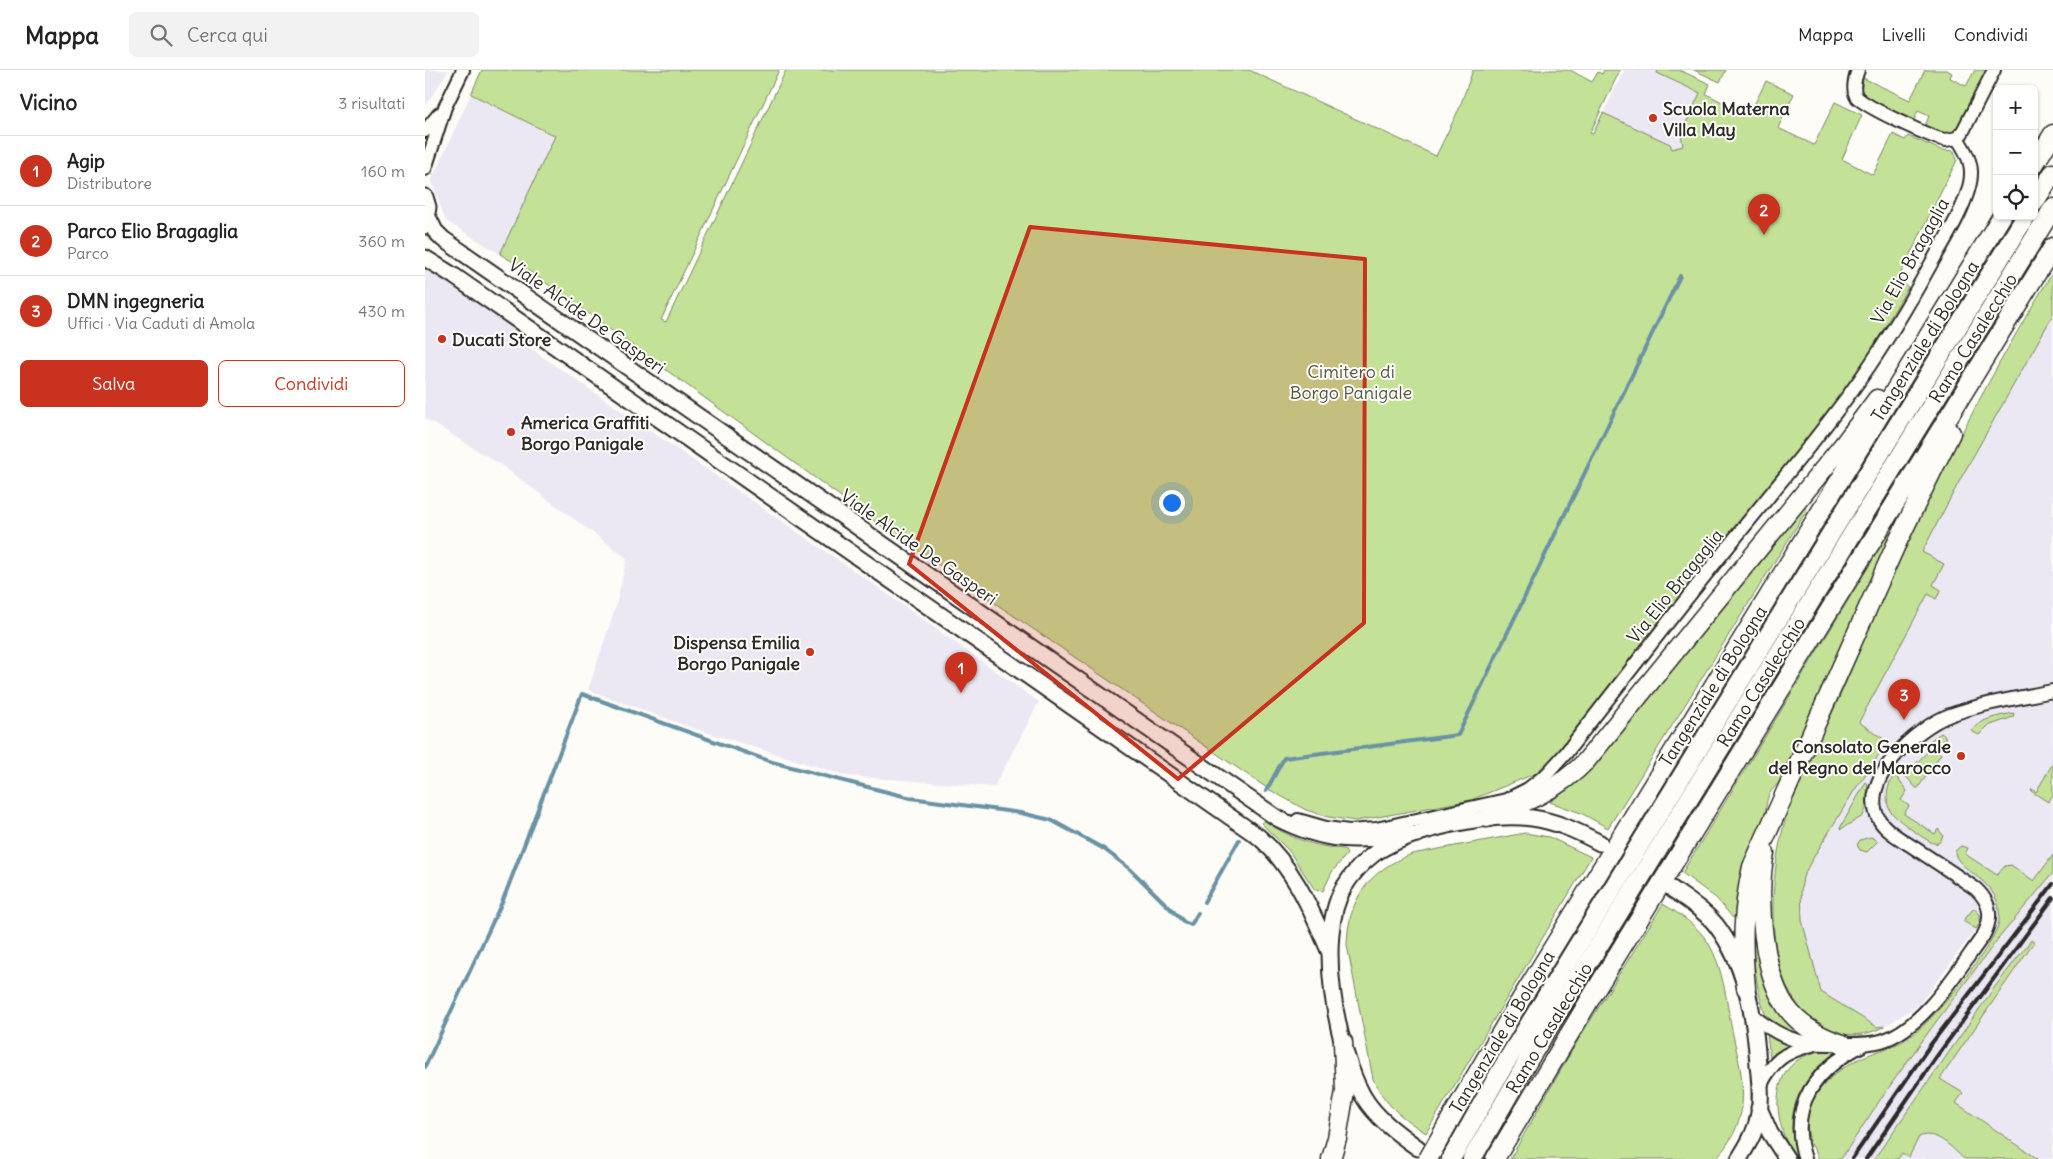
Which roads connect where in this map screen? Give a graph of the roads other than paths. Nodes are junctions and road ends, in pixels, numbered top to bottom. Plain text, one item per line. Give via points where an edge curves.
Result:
1 (463, 70) edge
2 (1858, 70) edge
3 (1994, 70) edge
4 (445, 107) junction
5 (425, 131) edge
6 (2053, 134) edge
7 (1957, 138) junction
8 (2038, 158) edge
9 (425, 169) edge
10 (2053, 173) edge
11 (425, 197) edge
12 (2038, 197) edge
13 (2053, 208) edge
14 (2000, 220) edge
15 (2024, 220) edge
16 (426, 222) edge
17 (2053, 247) edge
18 (1977, 257) junction
19 (425, 258) edge
20 (2031, 283) junction
21 (2053, 691) edge
22 (1241, 794) junction
23 (1778, 808) junction
24 (1487, 818) junction
25 (1418, 834) junction
26 (1600, 843) dead end
27 (1673, 889) dead end
28 (1330, 953) junction
29 (1746, 988) junction
30 (1752, 1015) junction
31 (1343, 1042) junction
32 (1869, 1043) junction
33 (1816, 1044) junction
34 (1843, 1044) junction
35 (1760, 1087) junction
36 (1759, 1108) junction
37 (1423, 1153) edge
38 (1331, 1159) edge
39 (1451, 1159) edge
40 (1472, 1159) edge
41 (1495, 1159) edge
42 (1739, 1159) edge
43 (1787, 1159) edge
44 (1805, 1159) edge

1 - 4 street
2 - 7 street via 1854,91 1864,103 1943,140
3 - 7 street via 1966,128
4 - 5 street
4 - 9 street
6 - 8 highway
7 - 22 street, Via Elio Bragaglia via 1969,160 1969,187 1951,229 1901,318 1800,459 1547,774 1529,789 1506,800 1376,829 1349,831 1288,817
10 - 12 highway
11 - 16 main road
13 - 40 highway, Ramo Casalecchio via 1539,1043
14 - 18 highway, Tangenziale di Bologna
15 - 39 highway, Ramo Casalecchio via 1551,988
16 - 22 main road, Viale Alcide De Gasperi via 443,239
17 - 20 highway
18 - 24 highway via 1843,445 1586,761 1546,793
18 - 37 highway, Tangenziale di Bologna, bridge via 1458,1106
19 - 28 main road via 1259,837 1294,876
20 - 23 highway via 1902,530
20 - 41 highway via 1595,990
21 - 32 street via 1981,705 1939,720 1899,751 1880,775 1875,808 1883,825 1976,889 1985,898 1990,913 1983,936 1928,1010 1893,1036
22 - 25 main road, Viale Alcide De Gasperi via 1277,818 1321,836 1357,840
23 - 29 highway via 1752,867 1745,898 1742,943
23 - 34 highway via 1765,857 1762,884 1763,921 1772,974 1781,998 1795,1018 1817,1034
24 - 25 main road
24 - 26 main road via 1540,819
25 - 28 main road via 1375,854 1350,878 1334,910
27 - 29 main road via 1717,926 1733,953
28 - 31 main road via 1334,999
29 - 30 main road
30 - 33 street via 1780,1034
30 - 35 main road
31 - 37 main road via 1358,1084 1369,1103 1382,1120
31 - 38 highway via 1344,1098
32 - 34 street
32 - 44 street via 1831,1065 1809,1090 1800,1125
33 - 34 street
33 - 35 street via 1789,1052 1779,1059
35 - 36 main road
36 - 42 main road via 1752,1138
36 - 43 main road

